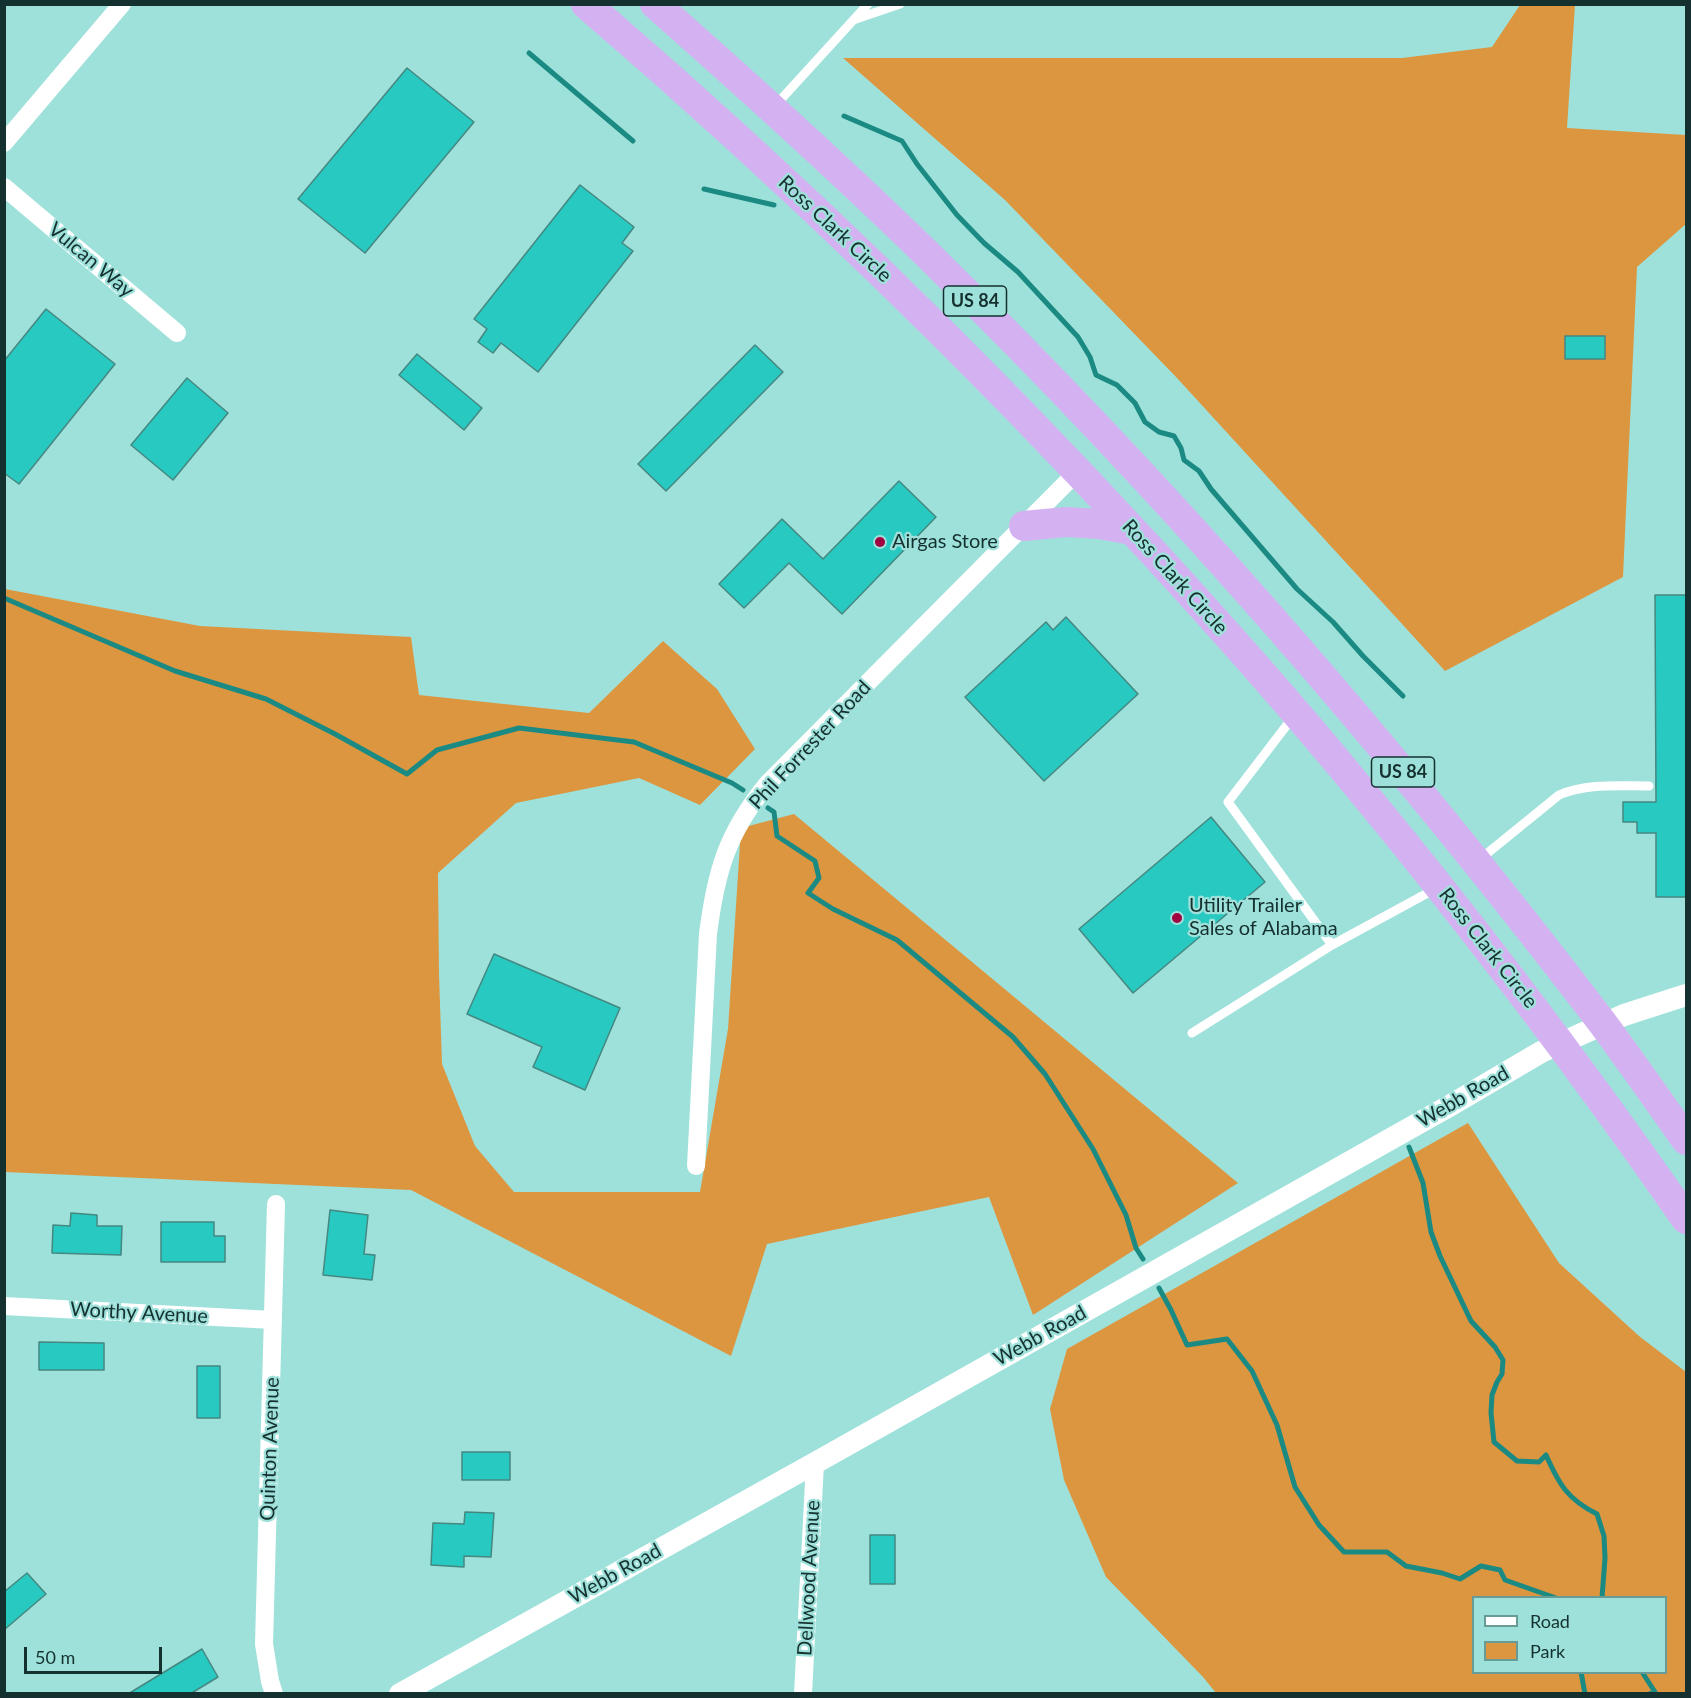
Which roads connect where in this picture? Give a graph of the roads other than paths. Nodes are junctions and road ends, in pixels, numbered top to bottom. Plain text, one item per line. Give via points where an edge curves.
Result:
1 (122, 4) edge
2 (586, 4) edge
3 (655, 4) edge
4 (868, 4) edge
5 (900, 4) edge
6 (854, 20) junction
7 (772, 108) junction
8 (4, 143) edge
9 (836, 167) junction
10 (4, 187) edge
11 (804, 199) junction
12 (177, 333) dead end
13 (1110, 440) junction
14 (1078, 471) junction
15 (1024, 526) junction
16 (1132, 530) junction
17 (1296, 713) junction
18 (1649, 786) dead end
19 (1477, 861) junction
20 (1439, 886) junction
21 (1332, 945) junction
22 (1686, 995) edge
23 (1603, 1024) junction
24 (1192, 1033) dead end
25 (1561, 1043) junction
26 (1686, 1140) edge
27 (696, 1166) dead end
28 (276, 1204) dead end
29 (1686, 1219) edge
30 (4, 1305) edge
31 (273, 1320) junction
32 (815, 1462) junction
33 (274, 1694) edge
34 (400, 1694) edge
35 (803, 1694) edge

1 - 8 street
2 - 11 highway, Ross Clark Circle / US 84
3 - 7 highway, US 84
4 - 6 lane
5 - 6 lane
6 - 7 lane
7 - 9 highway, US 84
9 - 11 highway
9 - 13 highway, US 84 via 990,316
10 - 12 street, Vulcan Way
11 - 14 highway, Ross Clark Circle / US 84 via 892,282
13 - 14 highway
13 - 19 highway, US 84 via 1285,633
14 - 15 street, Phil Forrester Road
14 - 16 highway, Ross Clark Circle / US 84
15 - 16 highway via 1066,522
15 - 27 street, Phil Forrester Road via 768,783 736,828 721,863 708,934
16 - 17 highway, Ross Clark Circle / US 84
17 - 20 highway, Ross Clark Circle / US 84
17 - 21 lane via 1228,802
18 - 19 lane via 1569,790
19 - 20 highway
19 - 23 highway, US 84
20 - 21 lane
20 - 25 highway, Ross Clark Circle / US 84
21 - 24 lane
22 - 23 street, Webb Road
23 - 25 street, Webb Road
23 - 26 highway, US 84
25 - 29 highway, Ross Clark Circle / US 84
25 - 32 street, Webb Road
28 - 31 street, Quinton Avenue
30 - 31 street, Worthy Avenue
31 - 33 street, Quinton Avenue via 264,1644
32 - 34 street, Webb Road
32 - 35 street, Dellwood Avenue

